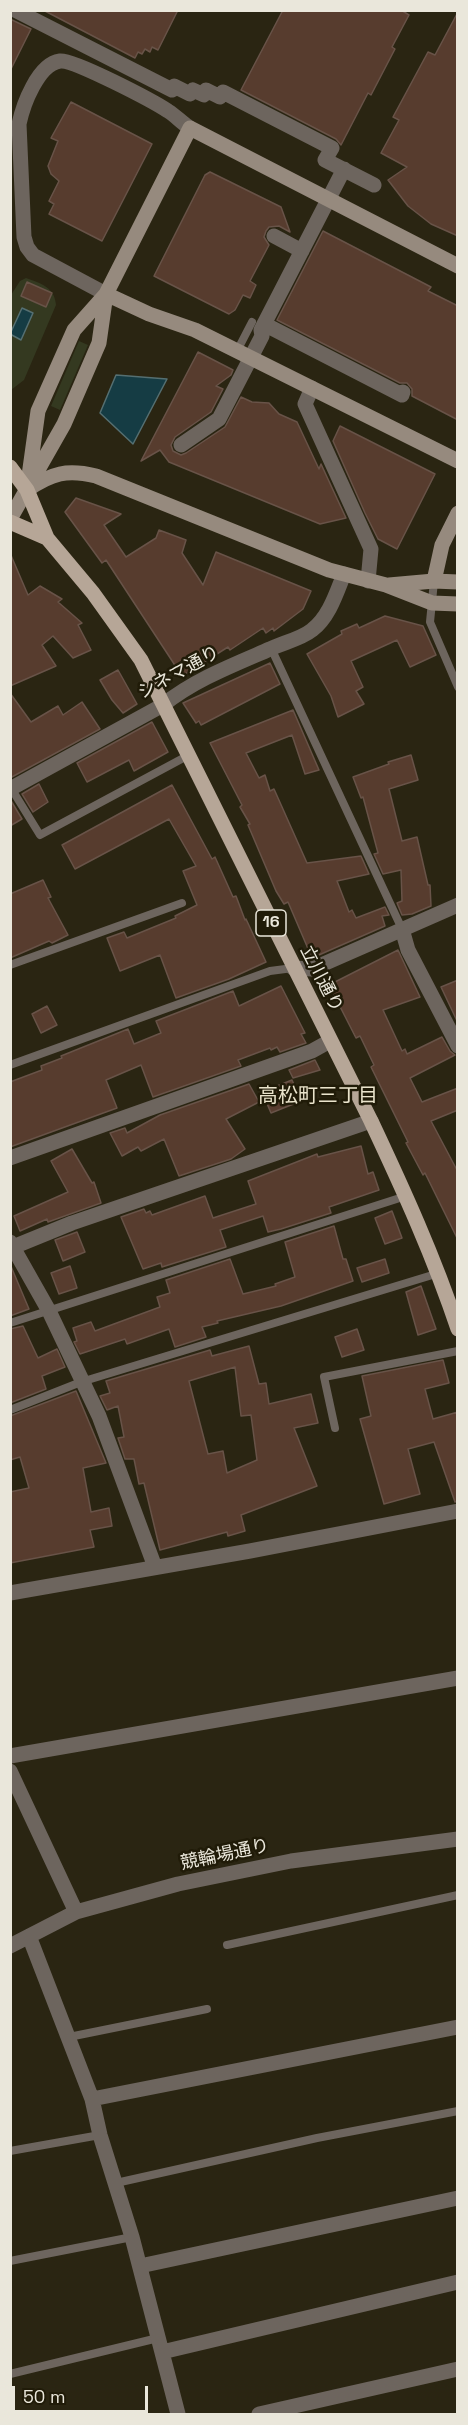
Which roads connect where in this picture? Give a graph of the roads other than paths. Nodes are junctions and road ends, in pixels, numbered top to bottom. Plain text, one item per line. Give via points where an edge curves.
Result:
1 (15, 10) edge
2 (40, 15) edge
3 (23, 29) dead end
4 (190, 128) junction
5 (344, 170) junction
6 (372, 182) dead end
7 (274, 236) dead end
8 (302, 251) junction
9 (458, 266) edge
10 (106, 294) junction
11 (264, 325) junction
12 (237, 351) junction
13 (312, 388) junction
14 (403, 392) dead end
15 (181, 444) dead end
16 (458, 461) edge
17 (10, 467) edge
18 (27, 490) junction
19 (458, 513) edge
20 (10, 520) edge
21 (47, 538) junction
22 (344, 574) junction
23 (368, 581) junction
24 (434, 581) junction
25 (458, 582) edge
26 (386, 585) junction
27 (432, 603) junction
28 (458, 604) edge
29 (271, 648) junction
30 (458, 687) edge
31 (163, 705) junction
32 (189, 755) junction
33 (11, 788) edge
34 (182, 903) dead end
35 (458, 905) edge
36 (402, 929) junction
37 (10, 965) edge
38 (293, 968) junction
39 (330, 1041) junction
40 (458, 1046) edge
41 (10, 1065) edge
42 (371, 1120) junction
43 (10, 1158) edge
44 (406, 1196) junction
45 (12, 1244) edge
46 (439, 1273) junction
47 (49, 1311) junction
48 (10, 1323) edge
49 (458, 1329) edge
50 (458, 1351) edge
51 (81, 1382) junction
52 (10, 1410) edge
53 (335, 1428) dead end
54 (458, 1511) edge
55 (155, 1567) junction
56 (10, 1593) edge
57 (458, 1678) edge
58 (10, 1756) edge
59 (10, 1771) edge
60 (458, 1839) edge
61 (458, 1895) edge
62 (76, 1912) junction
63 (29, 1936) junction
64 (227, 1945) dead end
65 (10, 1946) edge
66 (207, 2009) dead end
67 (458, 2027) edge
68 (69, 2037) junction
69 (92, 2099) junction
70 (458, 2111) edge
71 (100, 2135) junction
72 (10, 2151) edge
73 (116, 2183) junction
74 (458, 2198) edge
75 (132, 2237) junction
76 (10, 2261) edge
77 (140, 2266) junction
78 (458, 2282) edge
79 (160, 2345) junction
80 (458, 2368) edge
81 (10, 2374) edge
82 (178, 2415) edge
83 (259, 2415) edge

1 - 2 street
2 - 3 street
2 - 5 street via 172,90 174,86 187,86 190,94 193,90 204,95 206,90 220,97 223,92 233,94 332,148 325,160
4 - 9 street
4 - 10 street
4 - 10 street via 167,111 61,60 42,71 23,107 19,124 27,247 33,255
5 - 6 street
5 - 8 street
7 - 8 street
8 - 11 street
10 - 12 street
10 - 18 street via 99,343 64,424
10 - 18 street via 74,330 38,411
11 - 12 lane
11 - 14 street via 402,395
11 - 15 street via 219,419
12 - 13 street
13 - 16 street
13 - 23 street via 304,404 371,549
17 - 18 main road, 16
18 - 20 street
18 - 21 main road, 16
18 - 22 street via 61,472 96,476
19 - 24 street via 442,545
20 - 21 main road, 16
21 - 31 main road, 立川通り / 16 via 141,660
22 - 23 street
22 - 29 street, シネマ通り via 328,610 311,632
23 - 26 street
24 - 25 street
24 - 26 street
24 - 27 lane
26 - 27 street
27 - 28 street
27 - 30 lane via 430,622
29 - 31 street, シネマ通り via 181,691
29 - 36 lane
31 - 32 main road, 立川通り / 16
31 - 33 street, シネマ通り
32 - 33 lane via 40,835
32 - 38 main road, 立川通り / 16
34 - 37 lane
35 - 36 street
36 - 38 street via 312,969
36 - 40 street via 408,950
38 - 39 main road, 立川通り / 16
38 - 41 lane via 270,971
39 - 42 main road, 立川通り / 16
39 - 43 street
42 - 44 main road, 立川通り / 16
42 - 45 street
44 - 46 main road, 立川通り / 16
44 - 47 lane
45 - 47 street
46 - 49 main road, 立川通り / 16
46 - 51 lane
47 - 48 lane
47 - 51 street
50 - 53 lane via 324,1377
51 - 52 lane
51 - 55 street via 99,1416
54 - 55 street
55 - 56 street
57 - 58 street
59 - 62 street
60 - 62 street, 競輪場通り via 291,1861 178,1884
61 - 64 lane
62 - 63 street, 競輪場通り
63 - 65 street, 競輪場通り
63 - 68 street
66 - 68 lane
67 - 69 street
68 - 69 street
69 - 71 street
70 - 73 lane
71 - 72 lane
71 - 73 street
73 - 75 street
74 - 77 street
75 - 76 lane
75 - 77 street
77 - 79 street
78 - 79 street
79 - 81 lane
79 - 82 street
80 - 83 street

